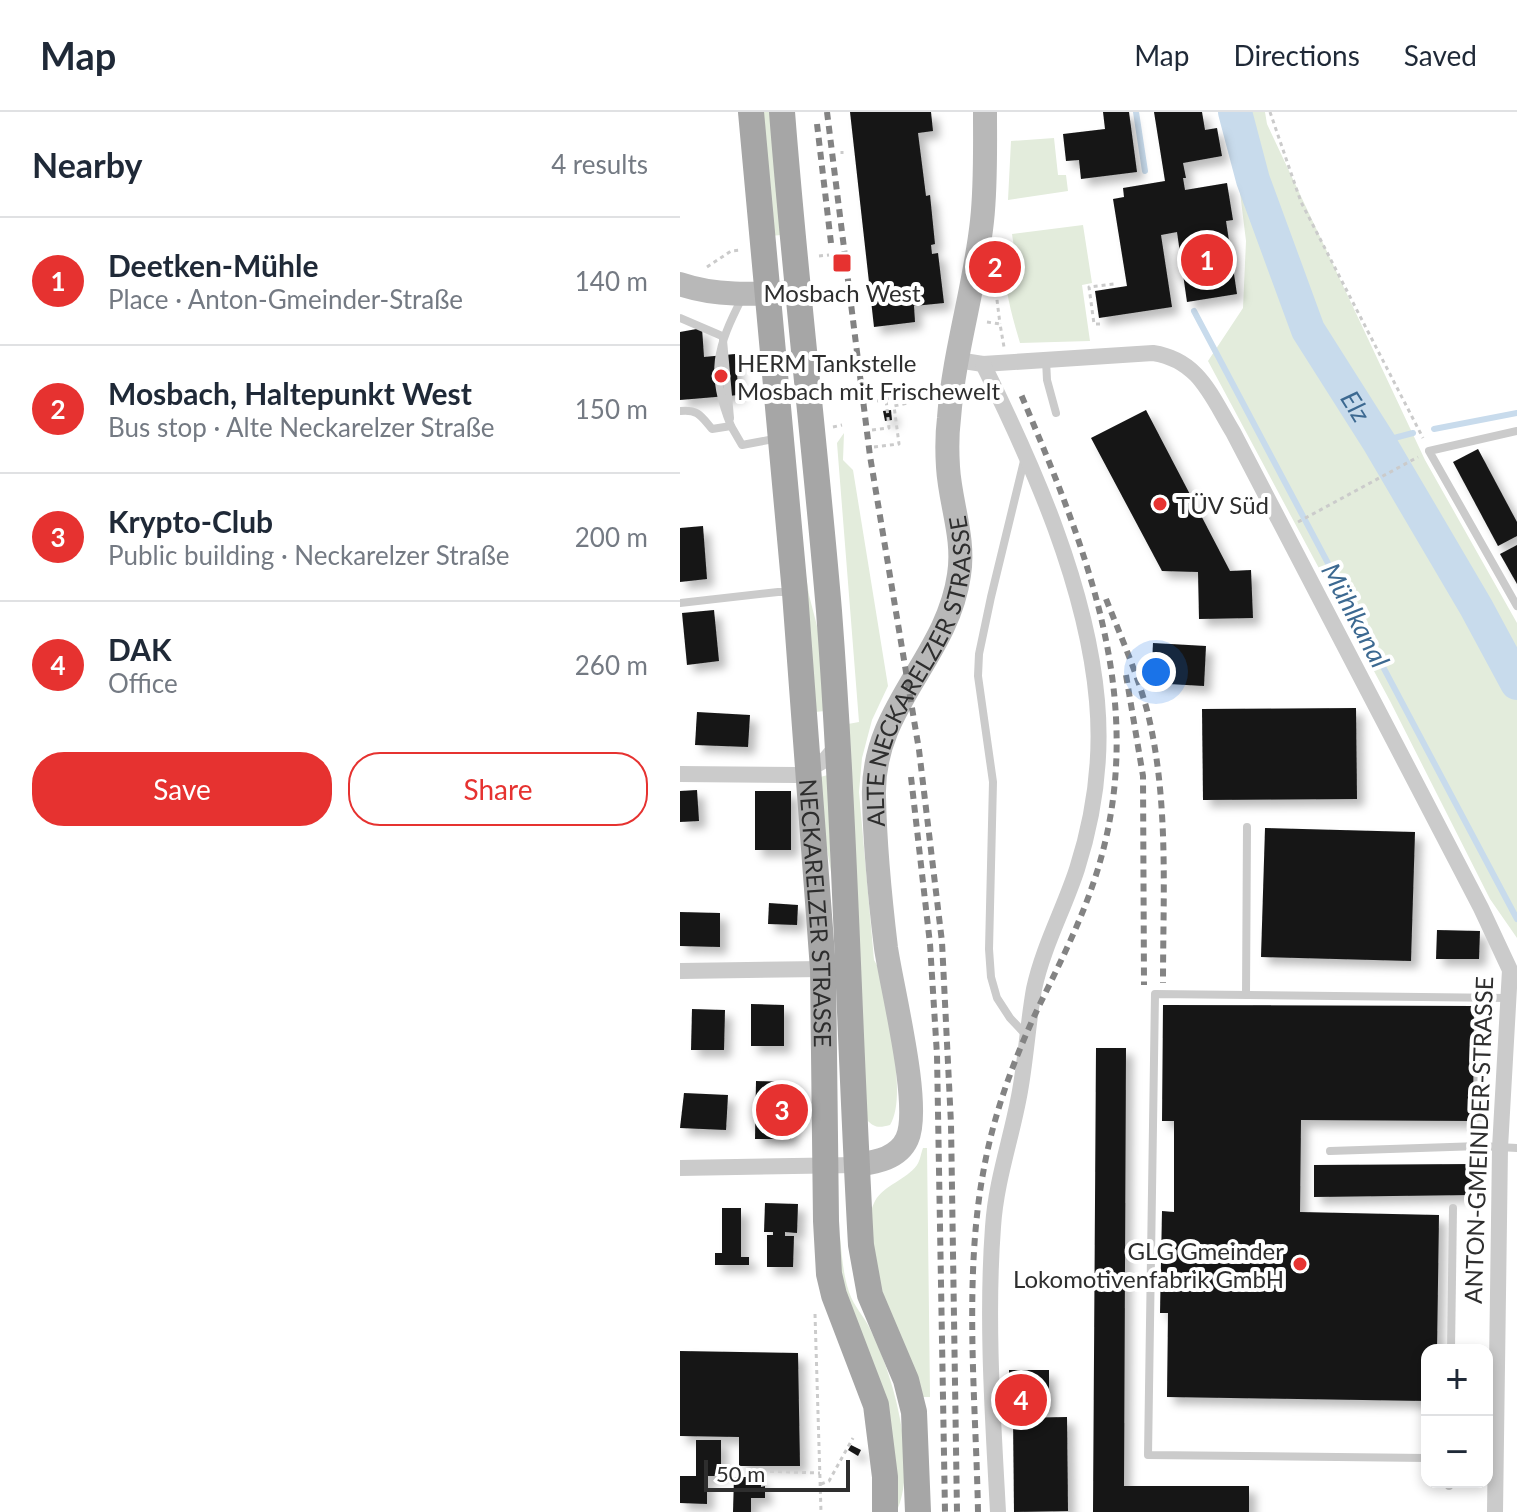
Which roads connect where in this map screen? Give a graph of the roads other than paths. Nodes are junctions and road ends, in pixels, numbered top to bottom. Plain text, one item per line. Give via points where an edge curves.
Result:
1 (751, 112) edge
2 (782, 112) edge
3 (985, 112) edge
4 (680, 284) edge
5 (797, 292) junction
6 (755, 293) junction
7 (680, 318) edge
8 (722, 336) junction
9 (1046, 359) junction
10 (957, 360) junction
11 (983, 364) junction
12 (680, 411) edge
13 (1056, 413) dead end
14 (731, 426) junction
15 (1517, 431) edge
16 (780, 438) junction
17 (1026, 452) junction
18 (795, 593) junction
19 (680, 603) edge
20 (1517, 606) edge
21 (837, 746) junction
22 (809, 770) junction
23 (680, 774) edge
24 (1247, 827) dead end
25 (823, 969) junction
26 (680, 971) edge
27 (1246, 995) junction
28 (1508, 998) junction
29 (1027, 1036) junction
30 (1500, 1148) junction
31 (1517, 1148) edge
32 (1330, 1151) dead end
33 (810, 1165) junction
34 (856, 1165) junction
35 (680, 1168) edge
36 (1453, 1208) dead end
37 (1451, 1344) edge
38 (1492, 1416) edge
39 (1421, 1458) edge
40 (1493, 1486) edge
41 (885, 1512) edge
42 (918, 1512) edge
43 (998, 1512) edge
44 (1495, 1512) edge

1 - 6 main road, NECKARELZER STRASSE
2 - 5 main road
3 - 10 street, ALTE NECKARELZER STRASSE via 982,220
4 - 6 street via 701,291
5 - 6 street
5 - 21 main road
6 - 8 lane
6 - 16 main road, NECKARELZER STRASSE
7 - 8 lane
8 - 14 lane
9 - 11 street, ANTON-GMEINDER-STRASSE
9 - 13 lane
9 - 28 street, ANTON-GMEINDER-STRASSE via 1171,355 1201,379 1481,908 1510,970
10 - 11 street, ANTON-GMEINDER-STRASSE
10 - 34 street, ALTE NECKARELZER STRASSE via 948,467 961,545 959,574 943,630 880,741 873,793 887,950 912,1097 910,1130 907,1141 889,1157
11 - 17 street
12 - 14 lane via 699,412 712,429
14 - 16 lane via 742,445
15 - 20 lane via 1429,451
16 - 18 main road, NECKARELZER STRASSE
17 - 29 lane via 978,676 993,782 991,977 997,998
17 - 29 street via 1080,610 1098,735 1088,832 1038,970
18 - 19 lane
18 - 22 main road, NECKARELZER STRASSE
21 - 22 street
21 - 34 main road
22 - 23 street via 798,775
22 - 25 main road, NECKARELZER STRASSE
24 - 27 lane
25 - 26 street
25 - 33 main road, NECKARELZER STRASSE
27 - 28 lane
27 - 39 lane via 1155,994 1148,1455
28 - 30 street, ANTON-GMEINDER-STRASSE
29 - 43 street via 993,1228 992,1409
30 - 31 lane
30 - 32 lane
30 - 38 street, ANTON-GMEINDER-STRASSE
33 - 34 street, ALTE NECKARELZER STRASSE
33 - 35 street, ALTE NECKARELZER STRASSE
33 - 41 main road, NECKARELZER STRASSE via 834,1295 876,1405
34 - 42 main road via 870,1295 914,1412
36 - 37 lane
40 - 44 street, ANTON-GMEINDER-STRASSE

